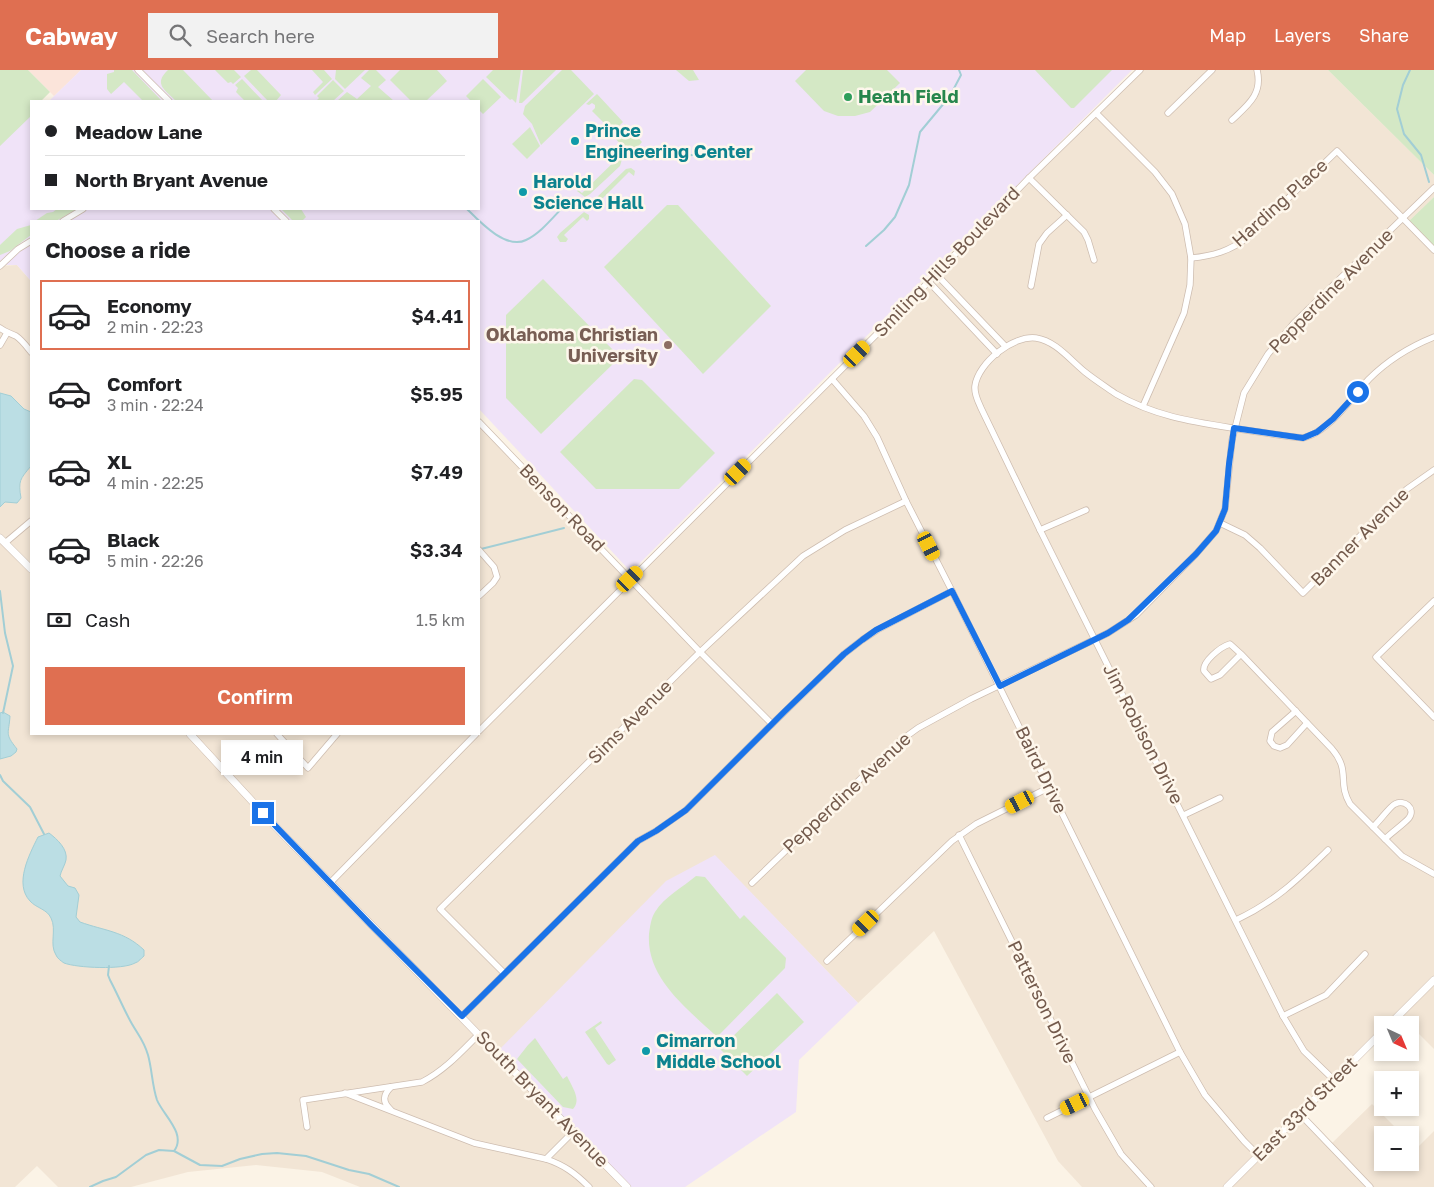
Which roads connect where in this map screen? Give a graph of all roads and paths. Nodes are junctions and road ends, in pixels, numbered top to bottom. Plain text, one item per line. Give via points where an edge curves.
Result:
1 (138, 70) edge
2 (1140, 70) edge
3 (1212, 70) edge
4 (1257, 70) edge
5 (168, 100) edge
6 (1168, 113) dead end
7 (1097, 114) junction
8 (1232, 120) dead end
9 (1030, 178) junction
10 (1434, 188) edge
11 (81, 210) edge
12 (275, 210) edge
13 (1067, 215) junction
14 (1404, 218) junction
15 (65, 220) edge
16 (285, 220) edge
17 (30, 242) edge
18 (1434, 250) edge
19 (1191, 258) junction
20 (1094, 260) dead end
21 (0, 266) edge
22 (936, 274) junction
23 (929, 282) junction
24 (1031, 286) dead end
25 (0, 328) edge
26 (6, 333) junction
27 (1434, 337) edge
28 (0, 345) edge
29 (1006, 346) junction
30 (30, 351) edge
31 (997, 354) junction
32 (832, 379) junction
33 (1143, 406) junction
34 (480, 423) edge
35 (1234, 428) junction
36 (1434, 470) edge
37 (906, 501) junction
38 (1086, 510) dead end
39 (30, 522) edge
40 (1220, 523) junction
41 (1040, 530) junction
42 (2, 540) edge
43 (480, 551) edge
44 (30, 568) edge
45 (630, 579) junction
46 (952, 591) junction
47 (480, 595) edge
48 (1434, 601) edge
49 (1096, 639) junction
50 (700, 652) junction
51 (1240, 654) junction
52 (1000, 686) junction
53 (1296, 711) junction
54 (1434, 717) edge
55 (1307, 723) junction
56 (772, 724) junction
57 (480, 729) edge
58 (191, 735) edge
59 (278, 735) edge
60 (336, 735) edge
61 (465, 735) edge
62 (474, 735) edge
63 (470, 740) junction
64 (1050, 787) junction
65 (1220, 798) dead end
66 (1184, 815) junction
67 (1373, 827) junction
68 (959, 835) junction
69 (1385, 839) junction
70 (1328, 850) dead end
71 (1434, 874) edge
72 (330, 883) junction
73 (752, 883) dead end
74 (1236, 920) junction
75 (1365, 954) dead end
76 (827, 961) dead end
77 (504, 973) junction
78 (1434, 980) edge
79 (462, 1016) junction
80 (1283, 1016) junction
81 (1398, 1016) edge
82 (479, 1034) junction
83 (1374, 1040) edge
84 (1180, 1052) junction
85 (1334, 1080) junction
86 (391, 1087) junction
87 (345, 1093) junction
88 (1089, 1097) junction
89 (394, 1112) junction
90 (1300, 1114) junction
91 (1047, 1118) dead end
92 (307, 1127) dead end
93 (574, 1131) junction
94 (1258, 1155) junction
95 (546, 1160) junction
96 (589, 1187) edge
97 (627, 1187) edge
98 (1150, 1187) edge
99 (1227, 1187) edge
100 (1370, 1187) edge

1 - 5 street
2 - 7 street, Smiling Hills Boulevard
3 - 6 street
4 - 8 street via 1259,78 1254,98
7 - 9 street, Smiling Hills Boulevard
7 - 19 street via 1155,172 1172,194 1185,224
9 - 13 street
9 - 22 street, Smiling Hills Boulevard
10 - 14 street, Pepperdine Avenue
11 - 15 street
12 - 16 street
13 - 20 street via 1087,236
13 - 24 street via 1040,244
14 - 18 street
14 - 19 street, Harding Place via 1337,151 1248,237 1224,252
14 - 35 street, Pepperdine Avenue via 1294,323 1268,354 1244,393
17 - 21 street
19 - 33 street via 1184,313
22 - 23 street, Smiling Hills Boulevard
22 - 29 street
23 - 31 street
23 - 32 street, Smiling Hills Boulevard
25 - 26 street
26 - 28 street
26 - 30 street via 19,338
27 - 35 street via 1396,356 1317,432 1303,438
29 - 31 street, Jim Robison Drive
29 - 33 street via 1027,338 1044,340 1117,394
31 - 41 street, Jim Robison Drive via 978,376 975,386 977,398
32 - 37 street, Baird Drive via 864,416 877,437
32 - 45 street, Smiling Hills Boulevard
33 - 35 street via 1193,423
34 - 45 street, Benson Road
35 - 40 street, Pepperdine Avenue via 1227,500
36 - 40 street, Banner Avenue via 1408,489 1303,593 1245,535
37 - 46 street, Baird Drive
37 - 50 street, Sims Avenue via 845,530 803,556
38 - 41 street
39 - 42 street
40 - 49 street, Pepperdine Avenue via 1196,554 1136,615
41 - 49 street, Jim Robison Drive
42 - 44 street
43 - 47 street via 494,566 497,577
45 - 50 street, Benson Road
45 - 57 street, Smiling Hills Boulevard
46 - 52 street, Baird Drive
46 - 56 street via 862,640
48 - 54 street via 1376,657
49 - 52 street, Pepperdine Avenue
49 - 66 street, Jim Robison Drive
50 - 56 street, Benson Road
50 - 77 street, Sims Avenue via 440,909
51 - 51 street via 1217,677 1205,674 1206,661 1226,645 1230,644
51 - 53 street
52 - 64 street, Baird Drive
52 - 73 street, Pepperdine Avenue via 936,718 900,741
53 - 55 street
53 - 55 street via 1272,732 1270,740 1274,746 1287,745
55 - 67 street via 1341,760 1345,795
56 - 77 street via 686,810 638,841
58 - 72 street, South Bryant Avenue
59 - 60 street via 308,768
61 - 63 street
62 - 63 street, Smiling Hills Boulevard
63 - 72 street, Smiling Hills Boulevard
64 - 68 street
64 - 84 street, Baird Drive
65 - 66 street
66 - 74 street, Jim Robison Drive
67 - 69 street
67 - 69 street via 1394,804 1401,802 1410,806 1410,817
68 - 76 street
68 - 88 street, Patterson Drive
69 - 71 street via 1409,861
70 - 74 street via 1283,892
72 - 79 street, South Bryant Avenue
74 - 80 street, Jim Robison Drive
75 - 80 street via 1326,995
77 - 79 street
78 - 81 street
79 - 82 street, South Bryant Avenue
80 - 85 street, Jim Robison Drive via 1304,1051
82 - 86 street via 434,1076 422,1082
82 - 93 street, South Bryant Avenue
83 - 85 street, East 33rd Street
84 - 88 street
84 - 94 street, Baird Drive via 1205,1095
85 - 90 street, East 33rd Street
86 - 87 street
86 - 89 street via 384,1099
87 - 89 street
87 - 92 street via 303,1100
88 - 91 street
88 - 98 street, Patterson Drive via 1117,1149
89 - 95 street via 474,1143
90 - 94 street, East 33rd Street
90 - 100 street
93 - 95 street
93 - 97 street, South Bryant Avenue
94 - 99 street, East 33rd Street
95 - 96 street via 575,1173

